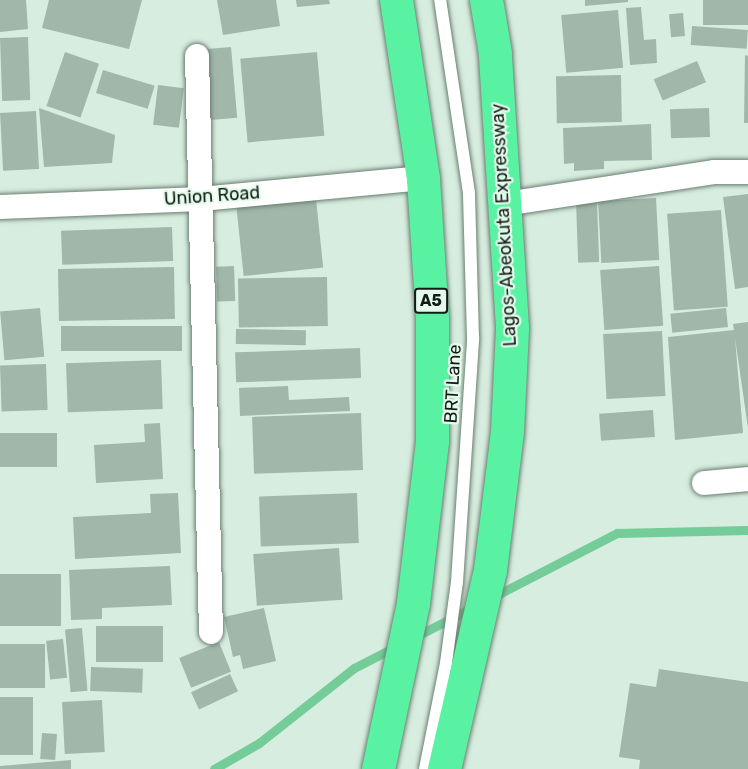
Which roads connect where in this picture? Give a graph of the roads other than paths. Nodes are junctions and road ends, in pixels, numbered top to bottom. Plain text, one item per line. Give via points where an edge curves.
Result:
1 (396, 0) edge
2 (440, 0) edge
3 (486, 0) edge
4 (197, 56) dead end
5 (748, 172) edge
6 (423, 178) junction
7 (201, 199) junction
8 (505, 204) junction
9 (0, 207) edge
10 (748, 479) edge
11 (704, 483) dead end
12 (211, 632) dead end
13 (460, 656) junction
14 (378, 769) edge
15 (425, 769) edge
16 (444, 769) edge

1 - 6 highway, A5
2 - 13 lane, BRT Lane via 469,193 472,349 457,582
3 - 8 highway, Lagos-Abeokuta Expressway via 495,53
4 - 7 street
5 - 8 street via 714,172
6 - 7 street, Union Road
6 - 14 highway, A5 via 432,318 432,441 413,603
7 - 9 street, Union Road
7 - 12 street
8 - 13 highway, Lagos-Abeokuta Expressway via 511,339 507,431 490,570
10 - 11 street
13 - 15 lane, BRT Lane
13 - 16 highway, Lagos-Abeokuta Expressway

